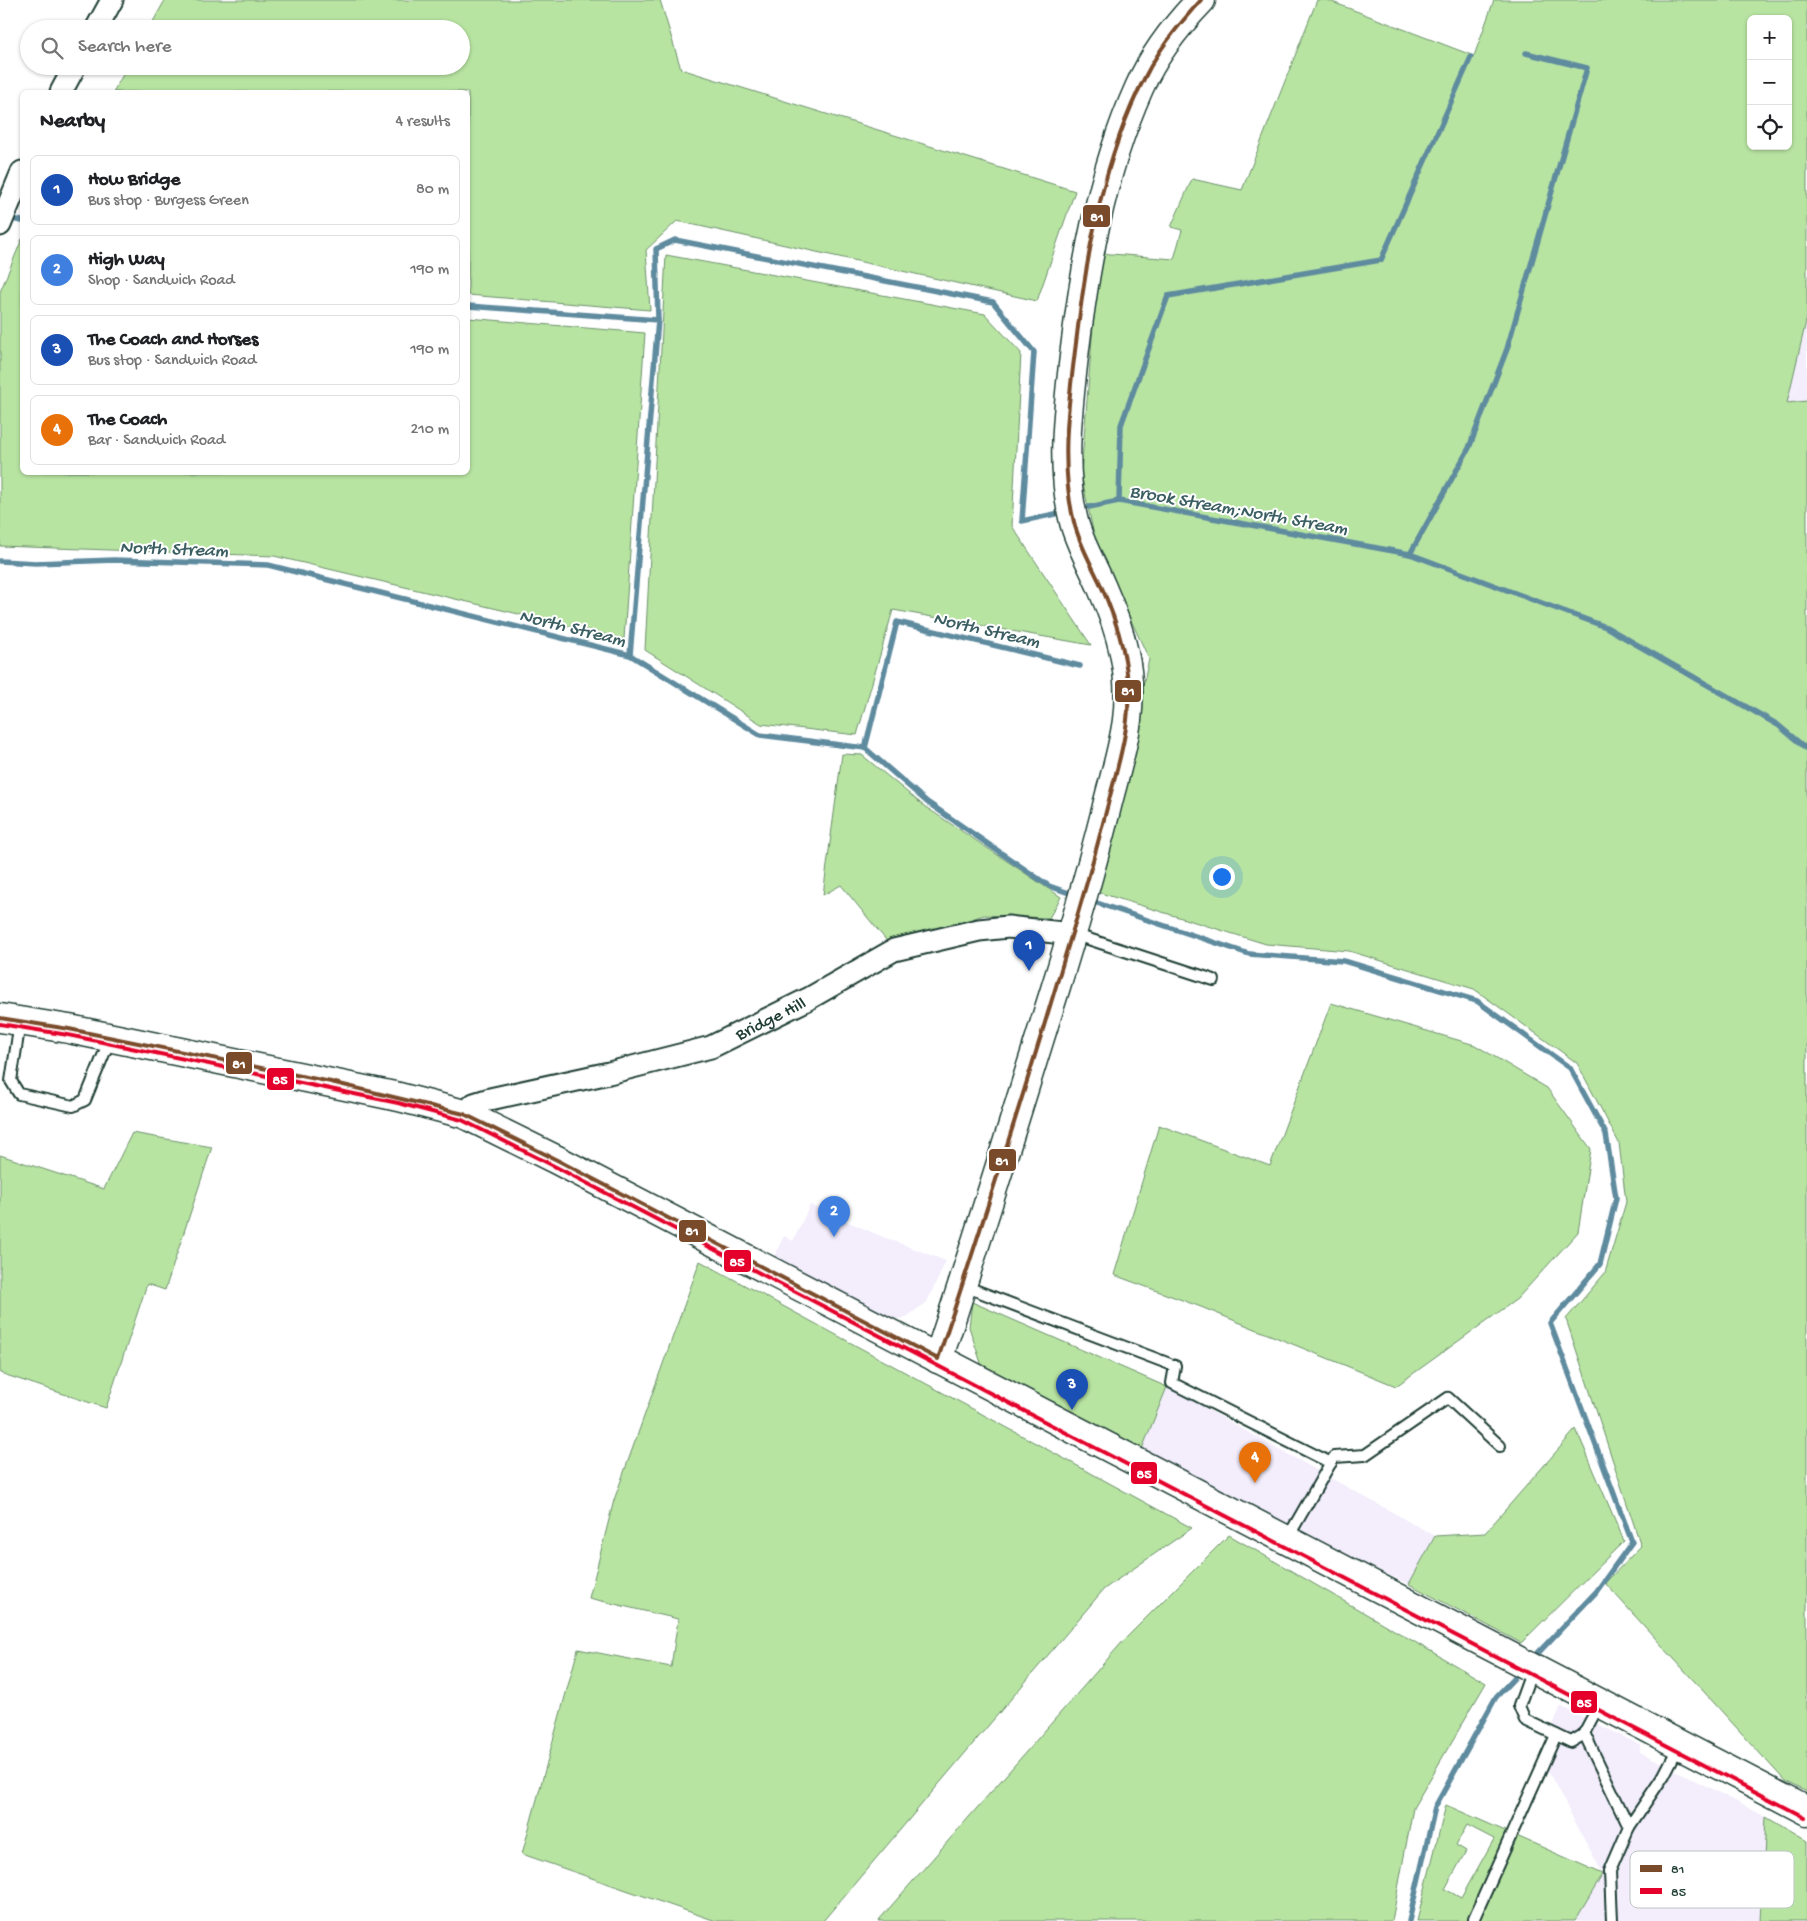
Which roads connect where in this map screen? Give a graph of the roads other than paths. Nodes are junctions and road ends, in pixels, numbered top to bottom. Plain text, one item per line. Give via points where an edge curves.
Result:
1 (112, 0) edge
2 (1201, 0) edge
3 (101, 20) edge
4 (71, 75) edge
5 (62, 90) edge
6 (20, 176) edge
7 (0, 225) edge
8 (1079, 910) junction
9 (1214, 980) dead end
10 (10, 1019) edge
11 (111, 1038) junction
12 (464, 1114) junction
13 (963, 1286) junction
14 (938, 1359) junction
15 (1500, 1446) dead end
16 (1331, 1463) junction
17 (1287, 1541) junction
18 (1533, 1669) junction
19 (1600, 1704) junction
20 (1584, 1733) junction
21 (1556, 1735) junction
22 (1680, 1745) junction
23 (1807, 1811) edge
24 (1628, 1827) junction
25 (1474, 1921) edge
26 (1612, 1921) edge

1 - 3 street
2 - 8 main road via 1165,45 1141,84 1119,138 1095,229 1076,335 1065,460 1068,492 1074,524 1118,630 1130,688 1117,765
4 - 5 street
6 - 7 street
8 - 9 lane
8 - 12 street, Bridge Hill via 894,950 712,1047 490,1098 474,1104
8 - 13 main road
10 - 11 main road
10 - 11 lane via 11,1081 19,1094 73,1106 85,1100
11 - 12 main road via 331,1082
12 - 14 main road
13 - 14 main road
13 - 16 lane via 1175,1366 1172,1383
14 - 17 main road
15 - 16 lane via 1448,1398 1365,1455 1334,1457
16 - 17 lane
17 - 18 main road
18 - 19 main road
18 - 21 lane via 1519,1706 1525,1720
19 - 20 lane
19 - 22 main road
20 - 21 lane via 1572,1742
20 - 24 lane
21 - 25 lane
22 - 23 main road
22 - 24 lane via 1664,1775
24 - 26 lane via 1610,1871

